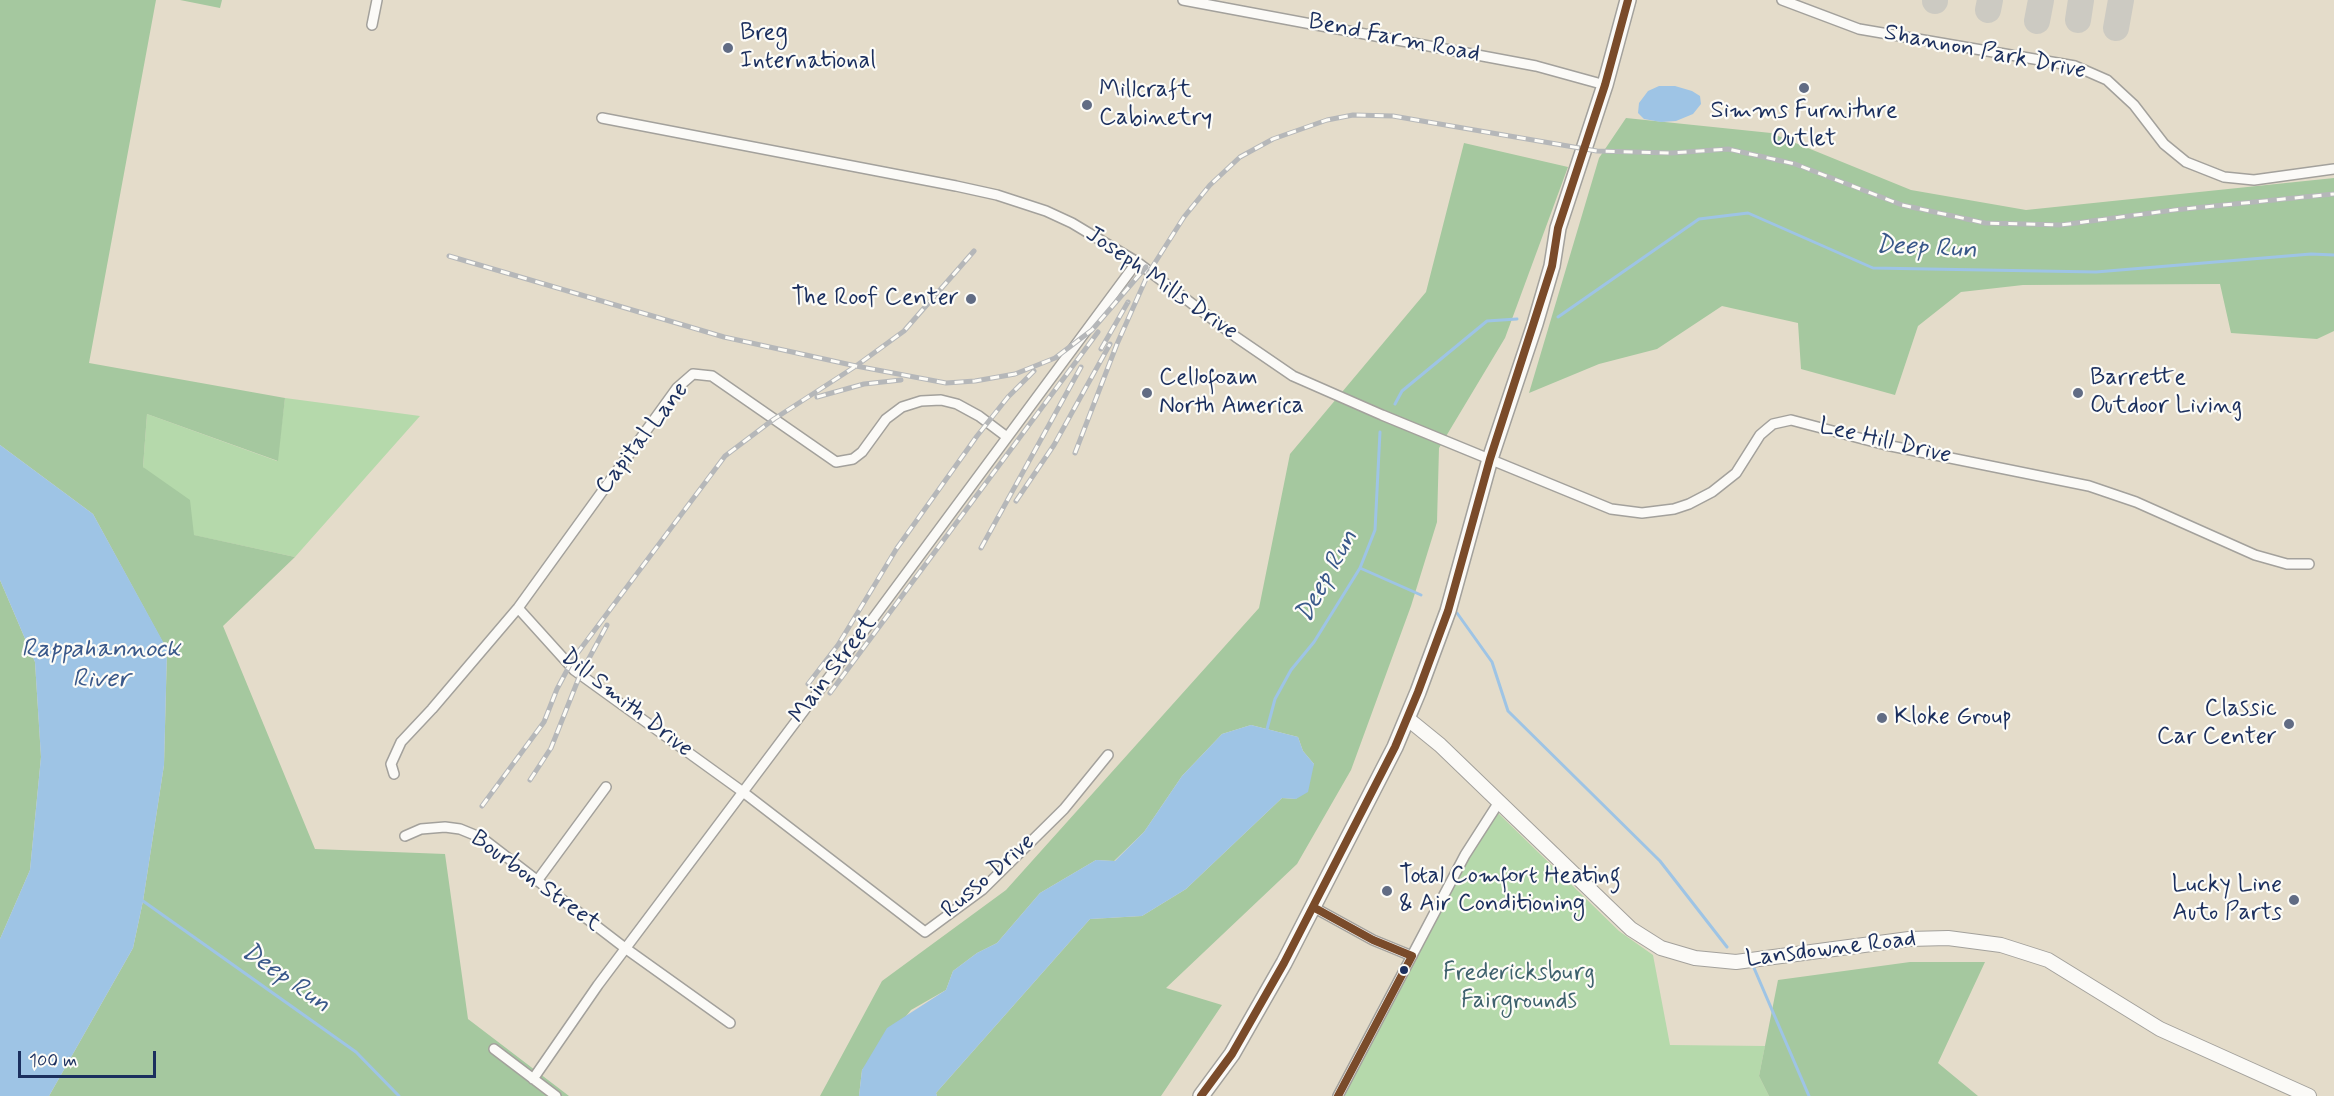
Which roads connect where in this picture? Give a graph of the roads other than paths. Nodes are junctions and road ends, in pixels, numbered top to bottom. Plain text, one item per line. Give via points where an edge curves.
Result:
1 (377, 0) edge
2 (1188, 0) edge
3 (1628, 0) edge
4 (1782, 0) edge
5 (372, 25) dead end
6 (1605, 85) junction
7 (602, 118) dead end
8 (2334, 169) edge
9 (1137, 262) junction
10 (1007, 437) junction
11 (1490, 459) junction
12 (2309, 564) dead end
13 (518, 608) junction
14 (1408, 719) junction
15 (1108, 755) dead end
16 (394, 774) dead end
17 (606, 787) dead end
18 (743, 792) junction
19 (1499, 802) junction
20 (405, 836) dead end
21 (537, 881) junction
22 (1313, 907) junction
23 (625, 948) junction
24 (1412, 956) junction
25 (730, 1023) dead end
26 (494, 1049) dead end
27 (533, 1079) junction
28 (556, 1096) edge
29 (1201, 1096) edge
30 (1338, 1096) edge
31 (2309, 1096) edge

1 - 5 street
2 - 6 street, Bend Farm Road via 1536,66
3 - 6 main road
4 - 8 street, Shannon Park Drive via 1859,28 2074,66 2107,80 2134,105 2164,144 2186,162 2224,177 2254,180
6 - 11 main road via 1558,228 1552,266 1535,324
7 - 9 street, Joseph Mills Drive via 997,195 1072,223
9 - 10 street, Main Street
9 - 11 street, Joseph Mills Drive via 1293,375
10 - 13 street, Capital Lane via 957,404 921,400 886,419 853,459 836,462 712,376 693,374 677,388
10 - 18 street, Main Street
11 - 12 street, Lee Hill Drive via 1611,509 1659,512 1689,504 1712,492 1736,473 1767,429 1784,421 1800,421 1886,445 2089,486 2136,502 2261,557 2287,564
11 - 14 main road via 1448,611
13 - 16 street, Capital Lane via 402,742 391,764
13 - 18 street, Dill Smith Drive via 574,670
14 - 19 main road, Lansdowne Road
14 - 22 main road
15 - 18 street, Russo Drive via 1064,809 982,890 926,932
17 - 21 street
18 - 23 street, Main Street
19 - 24 street via 1472,841
19 - 31 main road, Lansdowne Road via 1631,928 1668,951 1736,962 1909,939 1966,939 2001,945 2048,960 2168,1033
20 - 21 street, Bourbon Street via 433,827 470,832
21 - 23 street, Bourbon Street
22 - 24 street
22 - 29 main road via 1246,1030
23 - 25 street, Bourbon Street
23 - 27 street, Main Street
24 - 30 street
26 - 27 street
27 - 28 street

